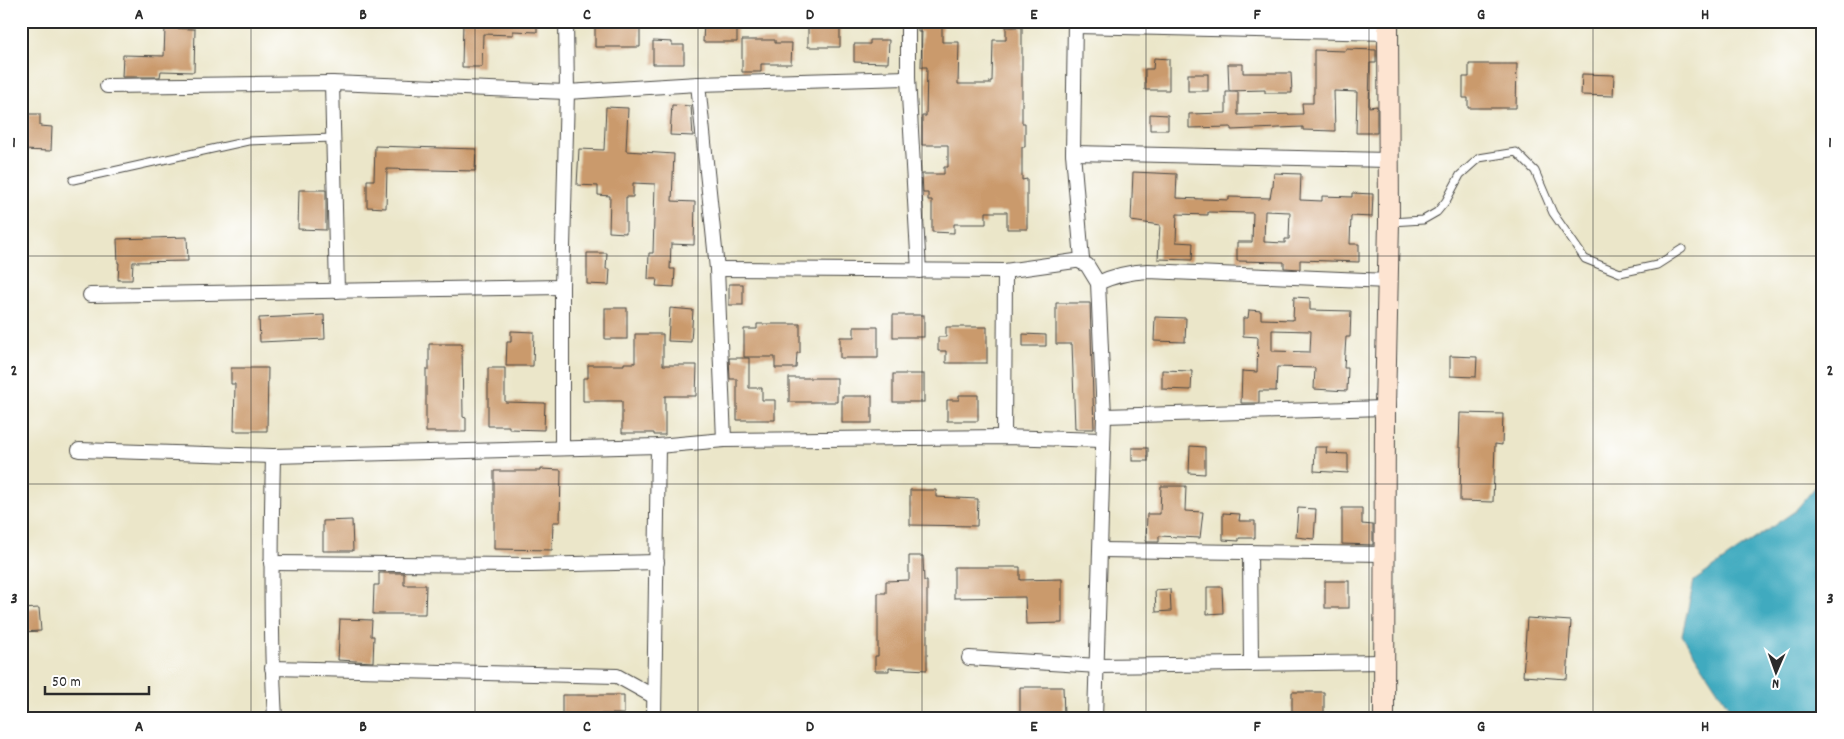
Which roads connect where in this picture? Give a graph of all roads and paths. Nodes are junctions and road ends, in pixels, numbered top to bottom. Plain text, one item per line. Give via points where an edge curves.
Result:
1 (566, 21) edge
2 (908, 21) edge
3 (1075, 24) edge
4 (1388, 27) edge
5 (908, 78) junction
6 (332, 83) junction
7 (698, 84) junction
8 (107, 86) dead end
9 (567, 92) junction
10 (333, 138) junction
11 (1073, 153) junction
12 (1388, 160) junction
13 (73, 180) dead end
14 (1389, 222) junction
15 (1682, 249) dead end
16 (1082, 260) junction
17 (717, 269) junction
18 (1005, 271) junction
19 (919, 272) junction
20 (1388, 281) junction
21 (1098, 283) junction
22 (562, 287) junction
23 (337, 291) junction
24 (90, 295) dead end
25 (1385, 408) junction
26 (1104, 416) junction
27 (1004, 437) junction
28 (724, 440) junction
29 (1102, 440) junction
30 (658, 446) junction
31 (562, 448) junction
32 (79, 450) dead end
33 (273, 456) junction
34 (1101, 550) junction
35 (1250, 552) junction
36 (1384, 554) junction
37 (657, 562) junction
38 (271, 563) junction
39 (969, 658) dead end
40 (1384, 662) junction
41 (1251, 664) junction
42 (1098, 666) junction
43 (272, 668) junction
44 (653, 696) junction
45 (275, 718) edge
46 (654, 718) edge
47 (1095, 718) edge
48 (1384, 718) edge

1 - 9 street
2 - 5 street
3 - 4 street
3 - 11 street
4 - 12 street
5 - 7 street
5 - 19 street
6 - 8 street
6 - 9 street
6 - 10 street
7 - 9 street
7 - 17 street
9 - 22 street
10 - 13 lane via 248,141
10 - 23 street
11 - 12 street
11 - 16 street
12 - 14 street
14 - 15 lane via 1423,220 1437,212 1460,175 1479,158 1516,152 1535,172 1553,213 1585,259 1620,274 1657,265
14 - 20 street
16 - 18 street
16 - 21 street via 1078,261 1087,265
17 - 19 street
17 - 28 street
18 - 19 street
18 - 27 street
20 - 21 street via 1148,271 1129,272
20 - 25 street
21 - 26 street
22 - 23 street
22 - 31 street
23 - 24 street
25 - 26 street
25 - 36 street
26 - 29 street
27 - 28 street
27 - 29 street
28 - 30 street
29 - 34 street
30 - 31 street
30 - 37 street
31 - 33 street
32 - 33 street
33 - 38 street
34 - 35 street
34 - 42 street
35 - 36 street
35 - 41 street
36 - 40 street
37 - 38 street via 532,565
37 - 44 street
38 - 43 street
39 - 42 street
40 - 41 street
40 - 48 street
41 - 42 street
42 - 47 street
43 - 44 street via 617,676
43 - 45 street
44 - 46 street

